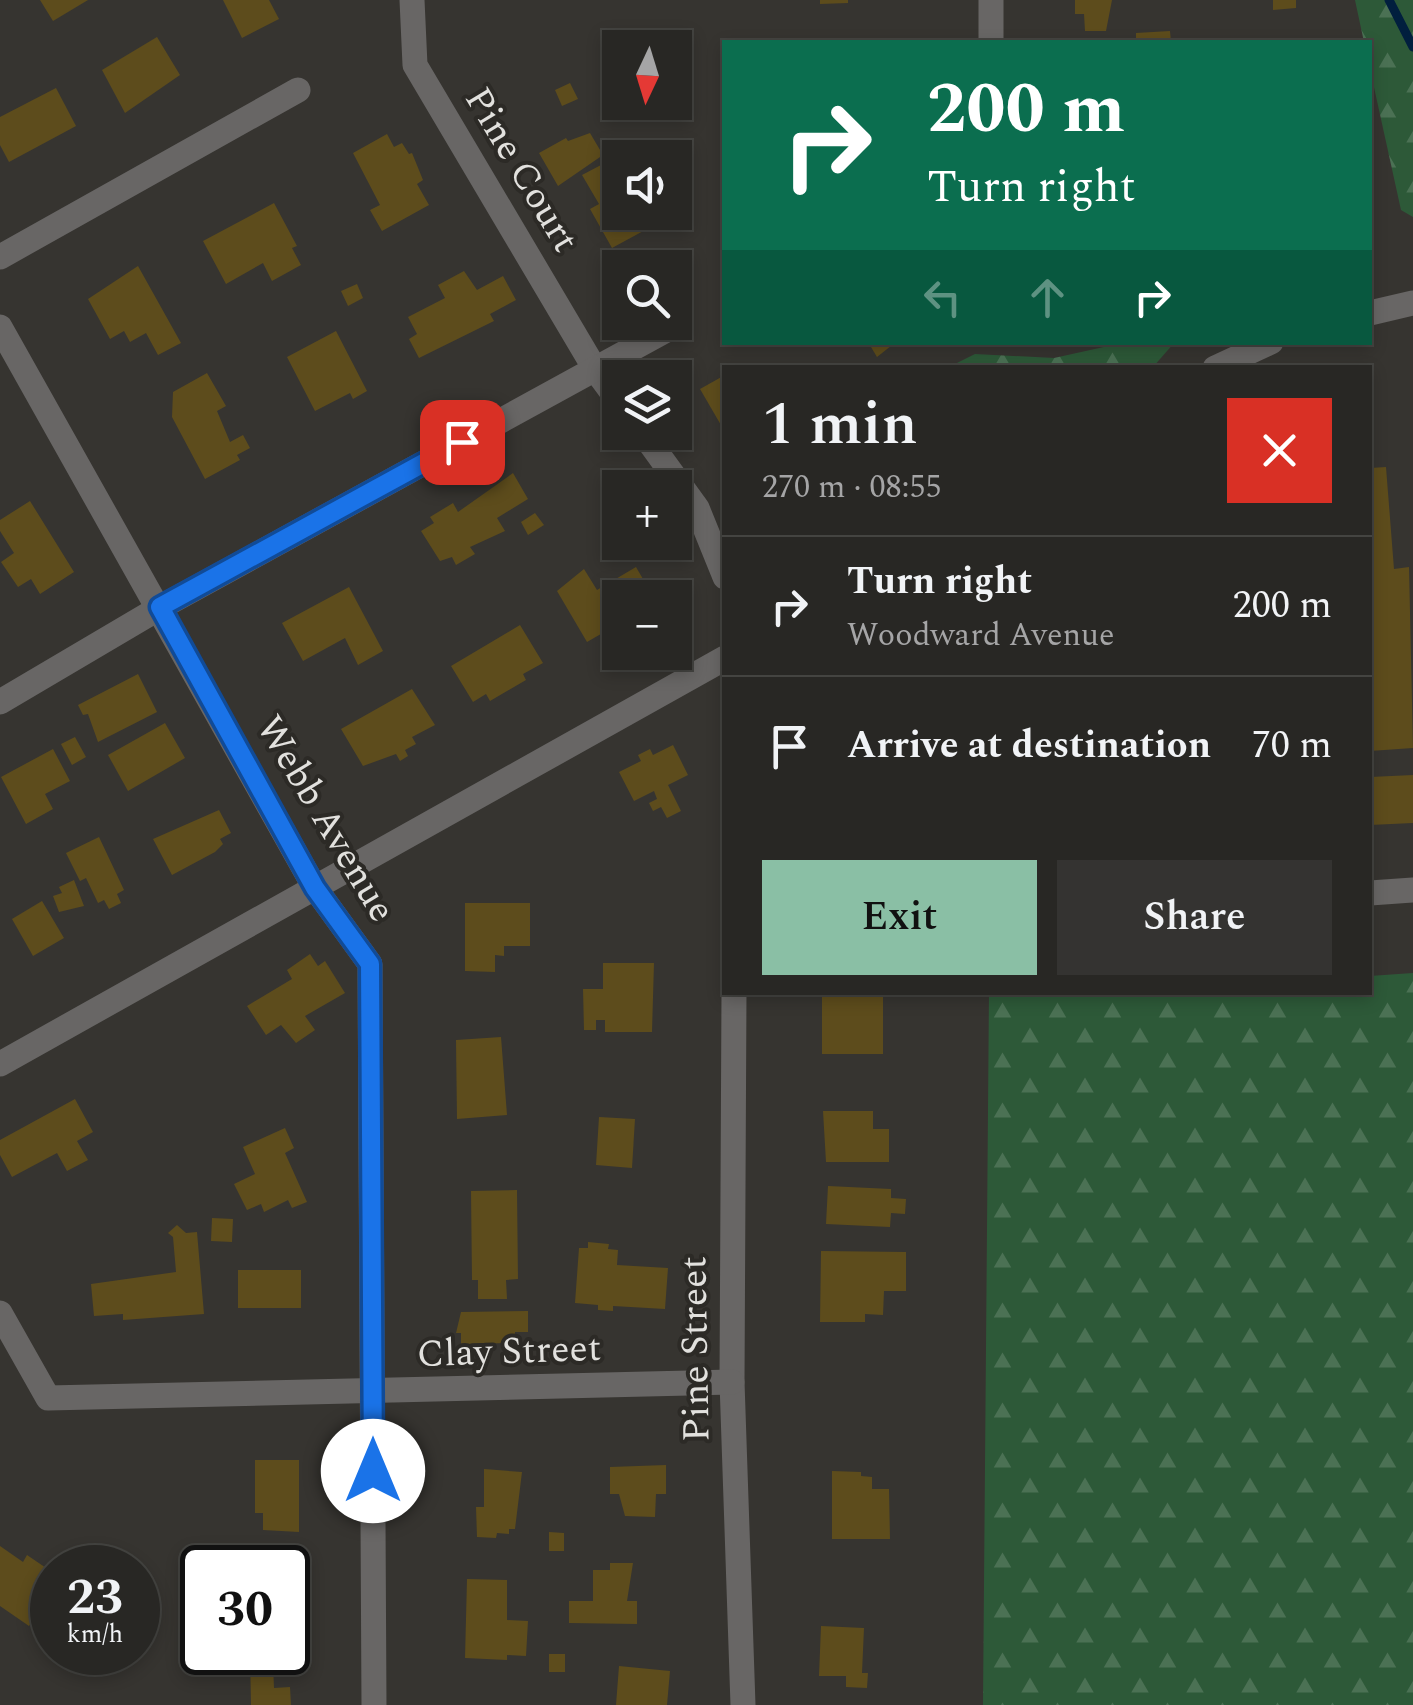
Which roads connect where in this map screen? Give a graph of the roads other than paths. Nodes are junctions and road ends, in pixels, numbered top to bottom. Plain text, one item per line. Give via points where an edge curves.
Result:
1 (412, 0) edge
2 (991, 0) edge
3 (991, 40) edge
4 (298, 90) dead end
5 (0, 257) edge
6 (1413, 303) edge
7 (1372, 312) edge
8 (0, 328) edge
9 (648, 340) edge
10 (1265, 345) edge
11 (1221, 365) edge
12 (595, 369) junction
13 (602, 378) edge
14 (655, 450) edge
15 (722, 570) edge
16 (160, 607) junction
17 (722, 660) edge
18 (0, 702) edge
19 (315, 888) junction
20 (1413, 890) edge
21 (1372, 893) edge
22 (734, 995) edge
23 (0, 1064) edge
24 (0, 1313) edge
25 (732, 1382) junction
26 (372, 1393) junction
27 (374, 1705) edge
28 (743, 1705) edge

1 - 12 street, Pine Court via 415,65
2 - 3 street
4 - 5 street
6 - 7 street
8 - 16 street, Webb Avenue
9 - 12 street
10 - 11 street
12 - 13 street
12 - 16 street
14 - 15 street via 697,508
16 - 18 street
16 - 19 street, Webb Avenue
17 - 19 street
19 - 23 street
19 - 26 street, Webb Avenue via 370,964
20 - 21 street
22 - 25 street, Pine Street
24 - 26 street, Clay Street via 48,1398
25 - 26 street, Clay Street
25 - 28 street, Pine Street
26 - 27 street, Webb Avenue

